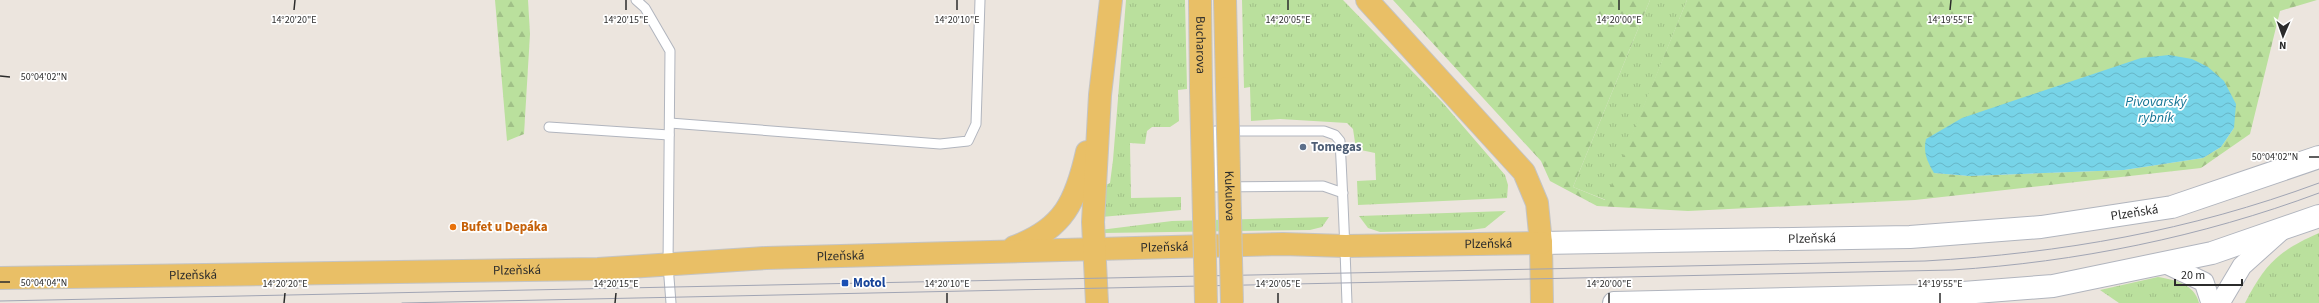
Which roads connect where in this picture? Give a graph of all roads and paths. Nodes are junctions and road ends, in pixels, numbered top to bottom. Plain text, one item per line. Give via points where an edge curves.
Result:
1 (636, 0) edge
2 (980, 0) edge
3 (1111, 0) edge
4 (1200, 0) edge
5 (1225, 0) edge
6 (1367, 0) edge
7 (1227, 88) joint
8 (1202, 89) joint
9 (1100, 95) junction
10 (670, 123) junction
11 (549, 127) dead end
12 (669, 135) junction
13 (2319, 157) edge
14 (1343, 193) junction
15 (2319, 216) edge
16 (2283, 229) junction
17 (1541, 243) junction
18 (1346, 246) junction
19 (1094, 250) junction
20 (1000, 253) junction
21 (2164, 263) junction
22 (668, 265) junction
23 (0, 278) edge
24 (671, 303) edge
25 (1097, 303) edge
26 (1206, 303) edge
27 (1232, 303) edge
28 (1347, 303) edge
29 (1542, 303) edge
30 (1614, 303) edge
31 (2211, 303) edge
32 (2220, 303) edge

1 - 10 lane via 645,8 670,51
2 - 10 lane via 976,124 968,141 940,144
3 - 9 main road
4 - 8 main road, Bucharova
5 - 7 main road, Bucharova
6 - 17 main road via 1524,172 1537,203
7 - 27 main road, Kukulova, bridge
8 - 26 main road, Kukulova, bridge
9 - 19 main road via 1093,222
9 - 20 main road via 1082,174 1068,211 1038,237
10 - 12 lane
11 - 12 lane
12 - 22 lane
13 - 17 main road, Plzeňská via 2172,207 2041,227 1910,236
14 - 14 lane via 1340,141 1335,135 1324,131 1215,131 1214,187 1323,186
14 - 18 lane
15 - 16 main road
16 - 21 main road via 2212,253
16 - 32 street via 2242,266
17 - 18 main road, Plzeňská
17 - 29 main road
18 - 19 main road, Plzeňská via 1283,244
18 - 28 lane
19 - 20 main road, Plzeňská
19 - 25 main road
20 - 22 main road, Plzeňská via 766,258
21 - 30 main road via 2053,286 1932,295
21 - 31 street via 2204,282
22 - 23 main road, Plzeňská via 480,271
22 - 24 lane

